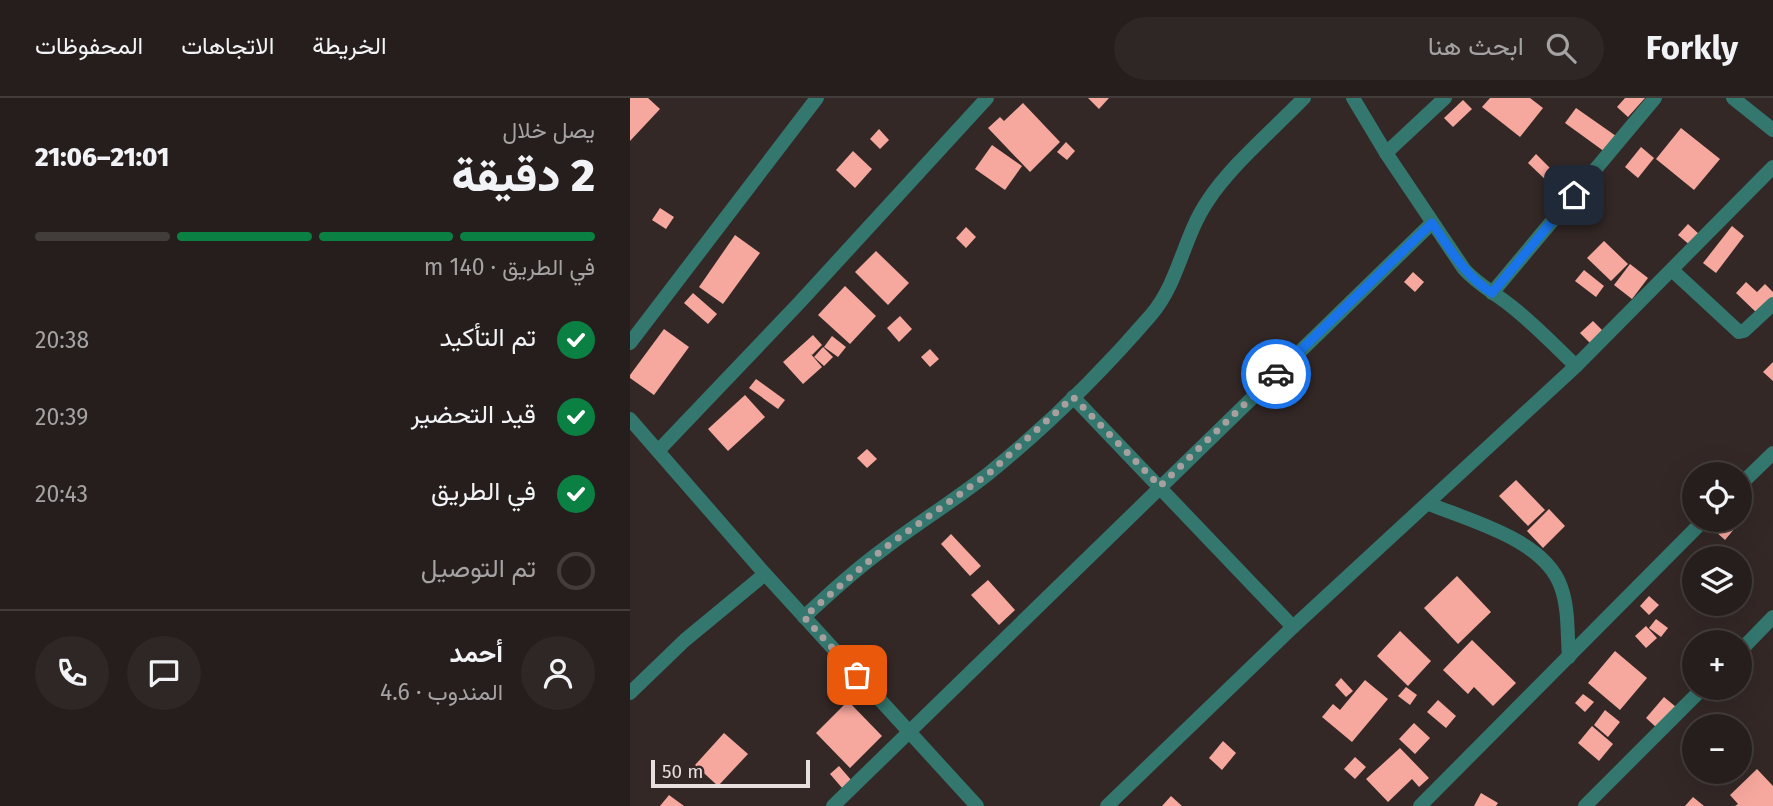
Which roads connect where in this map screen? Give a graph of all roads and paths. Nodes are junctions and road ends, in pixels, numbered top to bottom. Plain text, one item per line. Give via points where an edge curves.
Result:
1 (817, 98) edge
2 (987, 98) edge
3 (1304, 98) edge
4 (1353, 98) edge
5 (1445, 98) edge
6 (1656, 98) edge
7 (1733, 98) edge
8 (1773, 130) edge
9 (1386, 153) junction
10 (1773, 167) edge
11 (1432, 223) junction
12 (1672, 270) junction
13 (1492, 293) junction
14 (1773, 304) edge
15 (630, 343) edge
16 (1576, 366) junction
17 (1073, 397) junction
18 (630, 419) edge
19 (658, 451) junction
20 (1773, 453) edge
21 (1752, 473) edge
22 (1160, 486) junction
23 (1429, 504) junction
24 (1692, 532) edge
25 (765, 574) junction
26 (804, 617) junction
27 (1773, 617) edge
28 (1293, 627) junction
29 (1752, 639) edge
30 (1569, 657) junction
31 (630, 693) edge
32 (1691, 700) edge
33 (909, 733) junction
34 (833, 806) edge
35 (977, 806) edge
36 (1107, 806) edge
37 (1420, 806) edge
38 (1585, 806) edge

1 - 15 street
2 - 19 street
3 - 17 street via 1224,180 1199,215 1166,296
4 - 9 street
5 - 9 street
6 - 13 street
7 - 8 street
9 - 11 street
10 - 12 street
11 - 13 street via 1476,283
11 - 22 street
12 - 14 street via 1739,332
12 - 16 street
13 - 16 street
16 - 23 street
17 - 22 street
17 - 26 street via 988,474 883,549
18 - 19 street
19 - 25 street
20 - 21 street
22 - 28 street
22 - 33 street
23 - 28 street
23 - 30 street via 1521,542 1550,567 1561,586 1566,609
24 - 30 street
25 - 26 street
25 - 31 street
26 - 33 street
27 - 29 street
28 - 36 street
30 - 37 street
32 - 38 street
33 - 34 street
33 - 35 street

